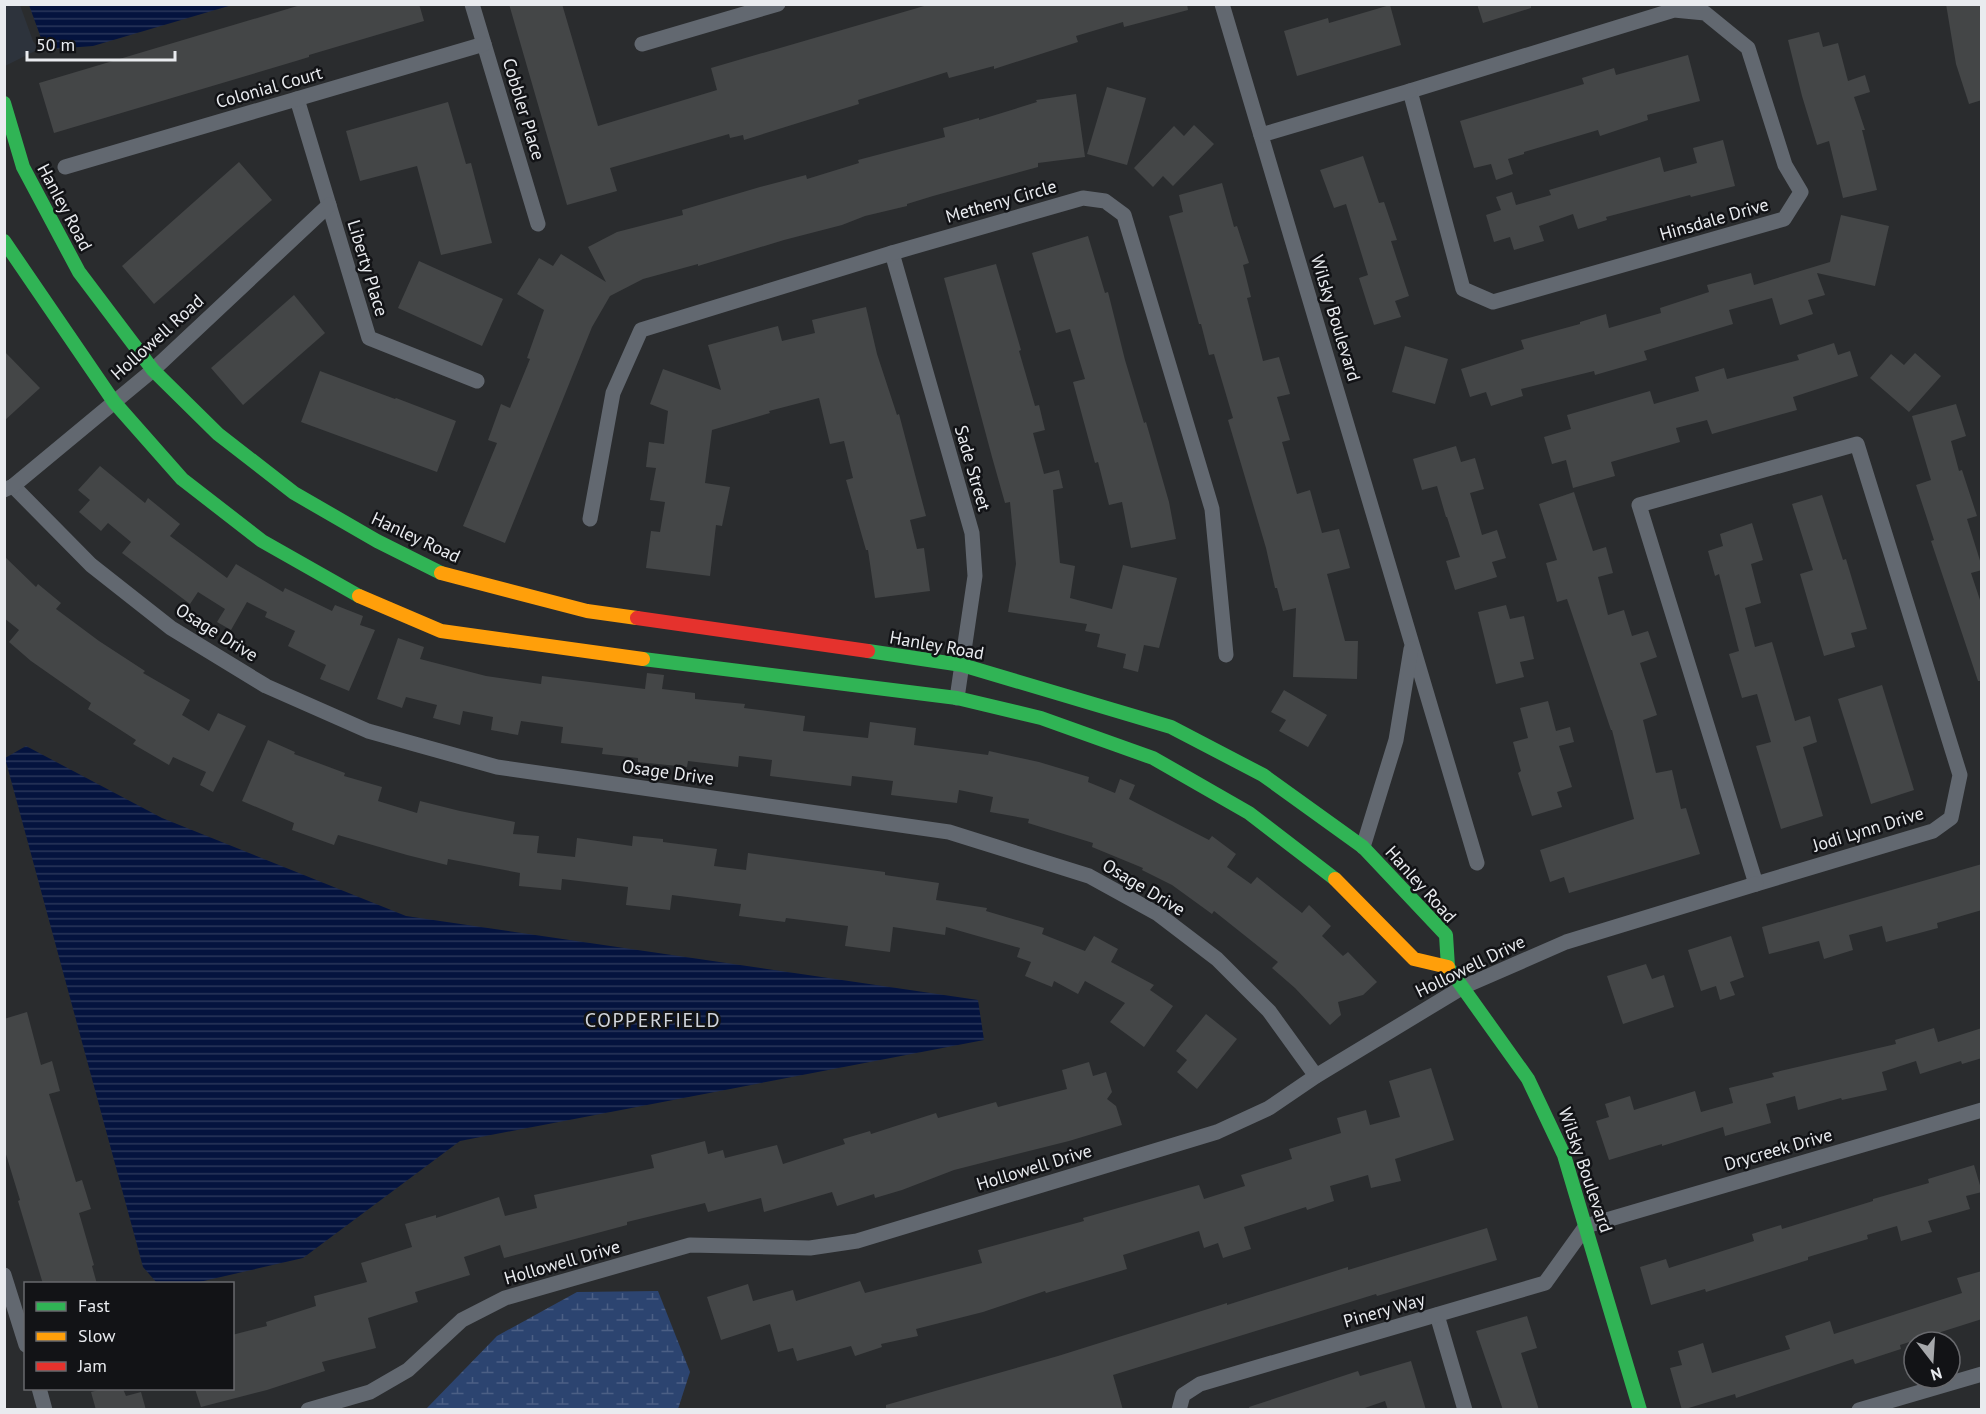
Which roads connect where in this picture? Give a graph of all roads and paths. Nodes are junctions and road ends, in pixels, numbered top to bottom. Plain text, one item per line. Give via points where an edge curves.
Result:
1 (472, 4) edge
2 (778, 4) edge
3 (1222, 4) edge
4 (484, 44) junction
5 (642, 44) dead end
6 (1410, 91) junction
7 (297, 99) junction
8 (4, 103) edge
9 (1261, 135) junction
10 (65, 167) dead end
11 (329, 205) junction
12 (538, 224) dead end
13 (4, 241) edge
14 (892, 253) junction
15 (153, 370) junction
16 (477, 381) dead end
17 (114, 402) junction
18 (9, 488) edge
19 (590, 519) dead end
20 (1412, 643) junction
21 (1227, 655) dead end
22 (962, 665) junction
23 (957, 698) junction
24 (1363, 847) junction
25 (1477, 862) dead end
26 (1755, 884) junction
27 (1448, 967) junction
28 (1464, 987) junction
29 (1316, 1076) junction
30 (1982, 1110) edge
31 (1586, 1226) junction
32 (4, 1275) edge
33 (1437, 1316) junction
34 (24, 1339) edge
35 (1982, 1374) edge
36 (39, 1390) edge
37 (45, 1410) edge
38 (308, 1410) edge
39 (1179, 1410) edge
40 (1465, 1410) edge
41 (1640, 1410) edge
42 (1859, 1410) edge

1 - 4 street, Cobbler Place
2 - 5 street
3 - 9 street, Wilsky Boulevard
4 - 7 street, Colonial Court
4 - 12 street, Cobbler Place
6 - 6 street, Hinsdale Drive via 1674,9 1705,13 1748,48 1785,165 1801,192 1784,219 1493,302 1463,289
6 - 9 street, Hinsdale Drive
7 - 10 street, Colonial Court
7 - 11 street, Liberty Place
8 - 15 main road, Hanley Road via 23,167 79,272
9 - 20 street, Wilsky Boulevard
11 - 15 street, Hollowell Road
11 - 16 street, Liberty Place via 369,338
13 - 17 main road
14 - 19 street, Metheny Circle via 641,330 612,393
14 - 21 street, Metheny Circle via 1083,198 1106,201 1124,215 1212,508
14 - 22 street, Sade Street via 972,533 975,576
15 - 17 street, Hollowell Road
15 - 22 main road, Hanley Road via 218,434 294,493 443,574 587,611
17 - 18 street, Hollowell Road
17 - 23 main road via 182,479 262,541 349,591 441,631 579,652
18 - 29 street, Osage Drive via 91,565 171,628 266,686 368,731 497,767 949,832 1089,876 1158,914 1217,959 1269,1011
20 - 24 street, Wilsky Boulevard via 1396,740
20 - 25 street, Wilsky Boulevard
22 - 23 street, Sade Street
22 - 24 main road, Hanley Road via 1171,727 1263,775
23 - 27 main road via 1041,718 1153,758 1249,813 1342,885 1414,959
24 - 27 main road, Hanley Road via 1446,935
26 - 26 street, Jodi Lynn Drive via 1933,831 1951,818 1960,775 1857,444 1639,505
26 - 28 street, Hollowell Drive via 1566,942
27 - 28 main road, Wilsky Boulevard
28 - 29 street, Hollowell Drive
28 - 31 main road, Wilsky Boulevard via 1539,1099 1564,1155
29 - 38 street, Hollowell Drive via 1269,1108 1217,1132 857,1241 810,1248 690,1245 505,1298 462,1320 408,1370 370,1392
30 - 31 street, Drycreek Drive
31 - 33 street, Pinery Way via 1545,1283
31 - 41 main road, Wilsky Boulevard
32 - 34 street
33 - 39 street, Pinery Way via 1200,1384 1183,1395
33 - 40 street
35 - 42 street
36 - 37 street

